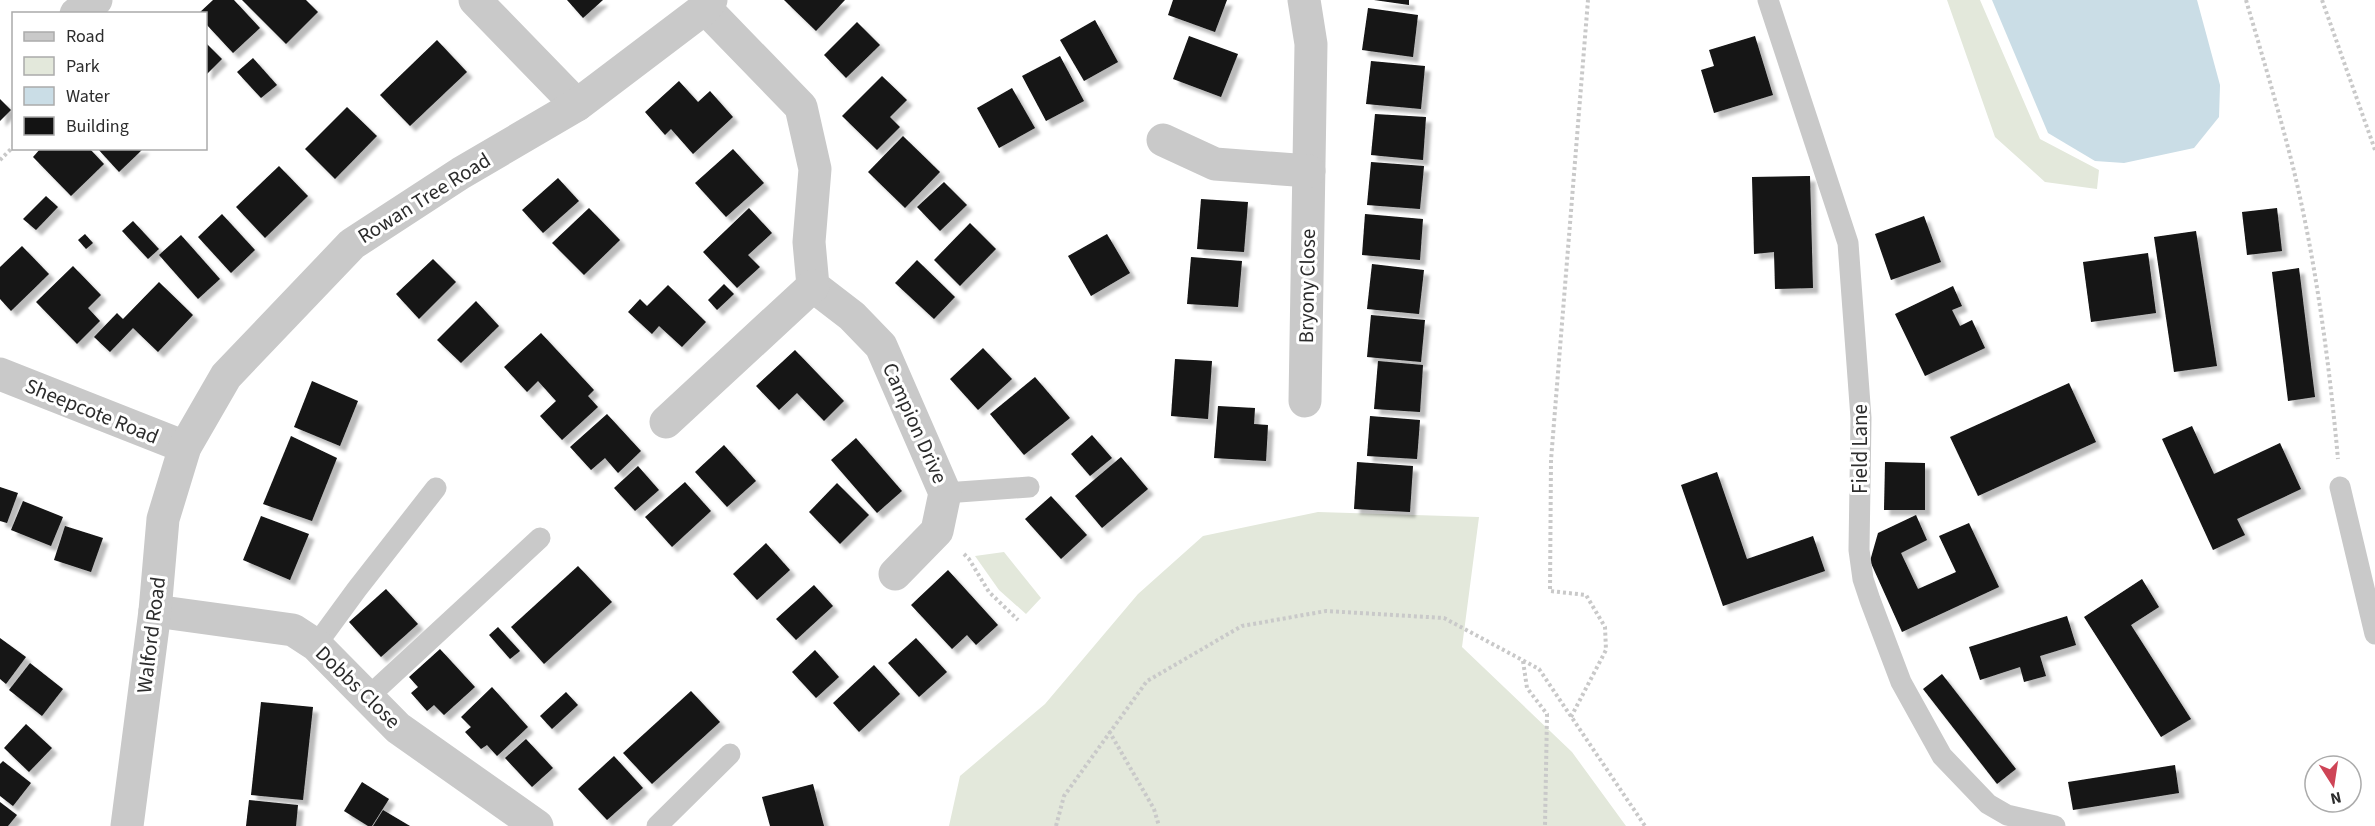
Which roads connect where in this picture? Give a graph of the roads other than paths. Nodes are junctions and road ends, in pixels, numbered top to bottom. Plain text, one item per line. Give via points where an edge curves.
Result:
1 (96, 0) edge
2 (475, 0) edge
3 (1304, 0) edge
4 (1768, 0) edge
5 (708, 4) edge
6 (79, 12) edge
7 (577, 105) junction
8 (1163, 140) dead end
9 (1309, 171) junction
10 (813, 285) junction
11 (0, 374) edge
12 (1305, 401) dead end
13 (666, 422) dead end
14 (185, 447) junction
15 (1029, 487) dead end
16 (2340, 487) road end
17 (436, 488) dead end
18 (945, 493) junction
19 (540, 538) dead end
20 (894, 573) dead end
21 (155, 611) junction
22 (2375, 634) edge
23 (316, 645) junction
24 (368, 697) junction
25 (730, 754) dead end
26 (126, 826) edge
27 (537, 826) edge
28 (657, 826) edge
29 (2055, 826) edge

1 - 6 street
2 - 7 street
3 - 9 street, Bryony Close via 1311,44
4 - 29 lane, Field Lane via 1848,243 1862,418 1859,550 1870,600 1901,682 1942,756 1988,804 2007,815
5 - 7 street, Rowan Tree Road
5 - 10 street via 801,107 815,169 808,242
7 - 14 street, Rowan Tree Road via 461,173 352,244 226,376
8 - 9 street via 1215,164
9 - 12 street, Bryony Close
10 - 13 street
10 - 18 street, Campion Drive via 881,346
11 - 14 street, Sheepcote Road
14 - 21 street, Walford Road via 163,519
15 - 18 lane
16 - 22 lane
17 - 23 lane
18 - 20 street, Campion Drive via 937,531
19 - 24 lane
21 - 23 street, Dobbs Close via 293,630
21 - 26 street, Walford Road
23 - 24 street, Dobbs Close
24 - 27 street, Dobbs Close via 398,728
25 - 28 lane

